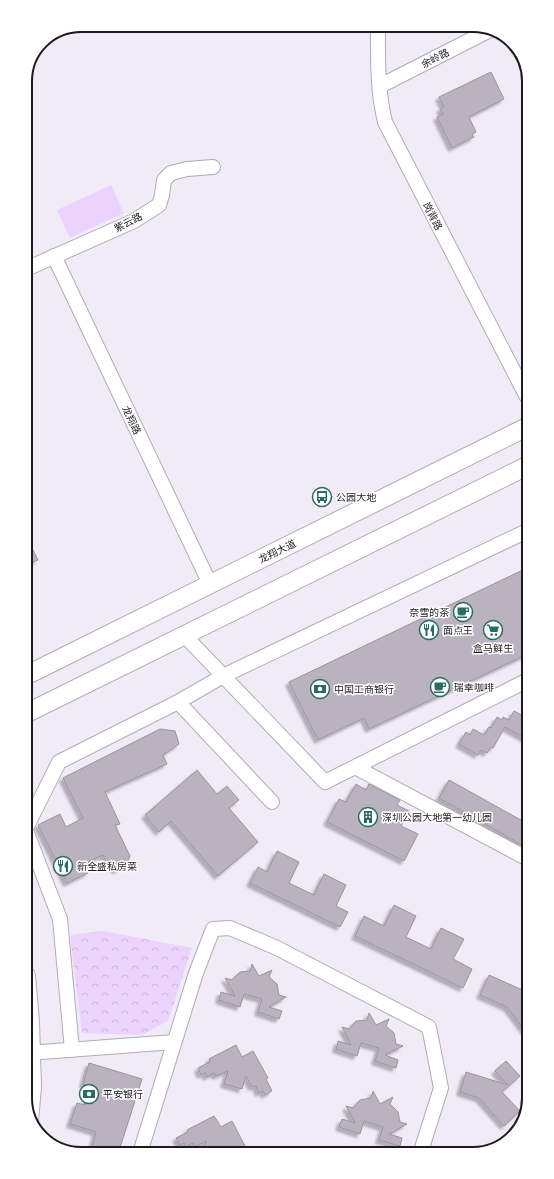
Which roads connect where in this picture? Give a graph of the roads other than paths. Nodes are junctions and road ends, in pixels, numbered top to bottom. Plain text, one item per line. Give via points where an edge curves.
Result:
1 (378, 32) edge
2 (484, 33) edge
3 (380, 86) junction
4 (213, 167) dead end
5 (54, 256) junction
6 (32, 266) edge
7 (522, 386) edge
8 (522, 429) edge
9 (522, 468) edge
10 (522, 533) edge
11 (210, 584) junction
12 (184, 635) junction
13 (32, 673) edge
14 (224, 676) junction
15 (522, 683) edge
16 (178, 702) junction
17 (32, 711) edge
18 (355, 767) junction
19 (272, 802) dead end
20 (32, 816) edge
21 (32, 846) edge
22 (522, 856) edge
23 (174, 1042) junction
24 (72, 1050) junction
25 (32, 1053) edge
26 (32, 1064) edge
27 (32, 1105) edge
28 (142, 1147) edge
29 (422, 1147) edge

1 - 3 street, 岗背路
2 - 3 street, 余岭路
3 - 7 street, 岗背路 via 385,122
4 - 5 street, 紫云路 via 171,173 164,180 159,204 134,221
5 - 6 street, 紫云路
5 - 11 street, 龙翔路
8 - 11 main road, 龙翔大道
9 - 12 main road
10 - 14 street
11 - 13 main road, 龙翔大道
12 - 14 street
12 - 17 main road
14 - 16 street
14 - 18 street via 325,782
15 - 18 street
16 - 19 street
16 - 20 street via 59,762
18 - 22 street
21 - 24 street via 60,918
23 - 24 street
23 - 28 street
23 - 29 street via 213,928 230,928 277,948 429,1027 440,1088
24 - 25 street
26 - 27 street

